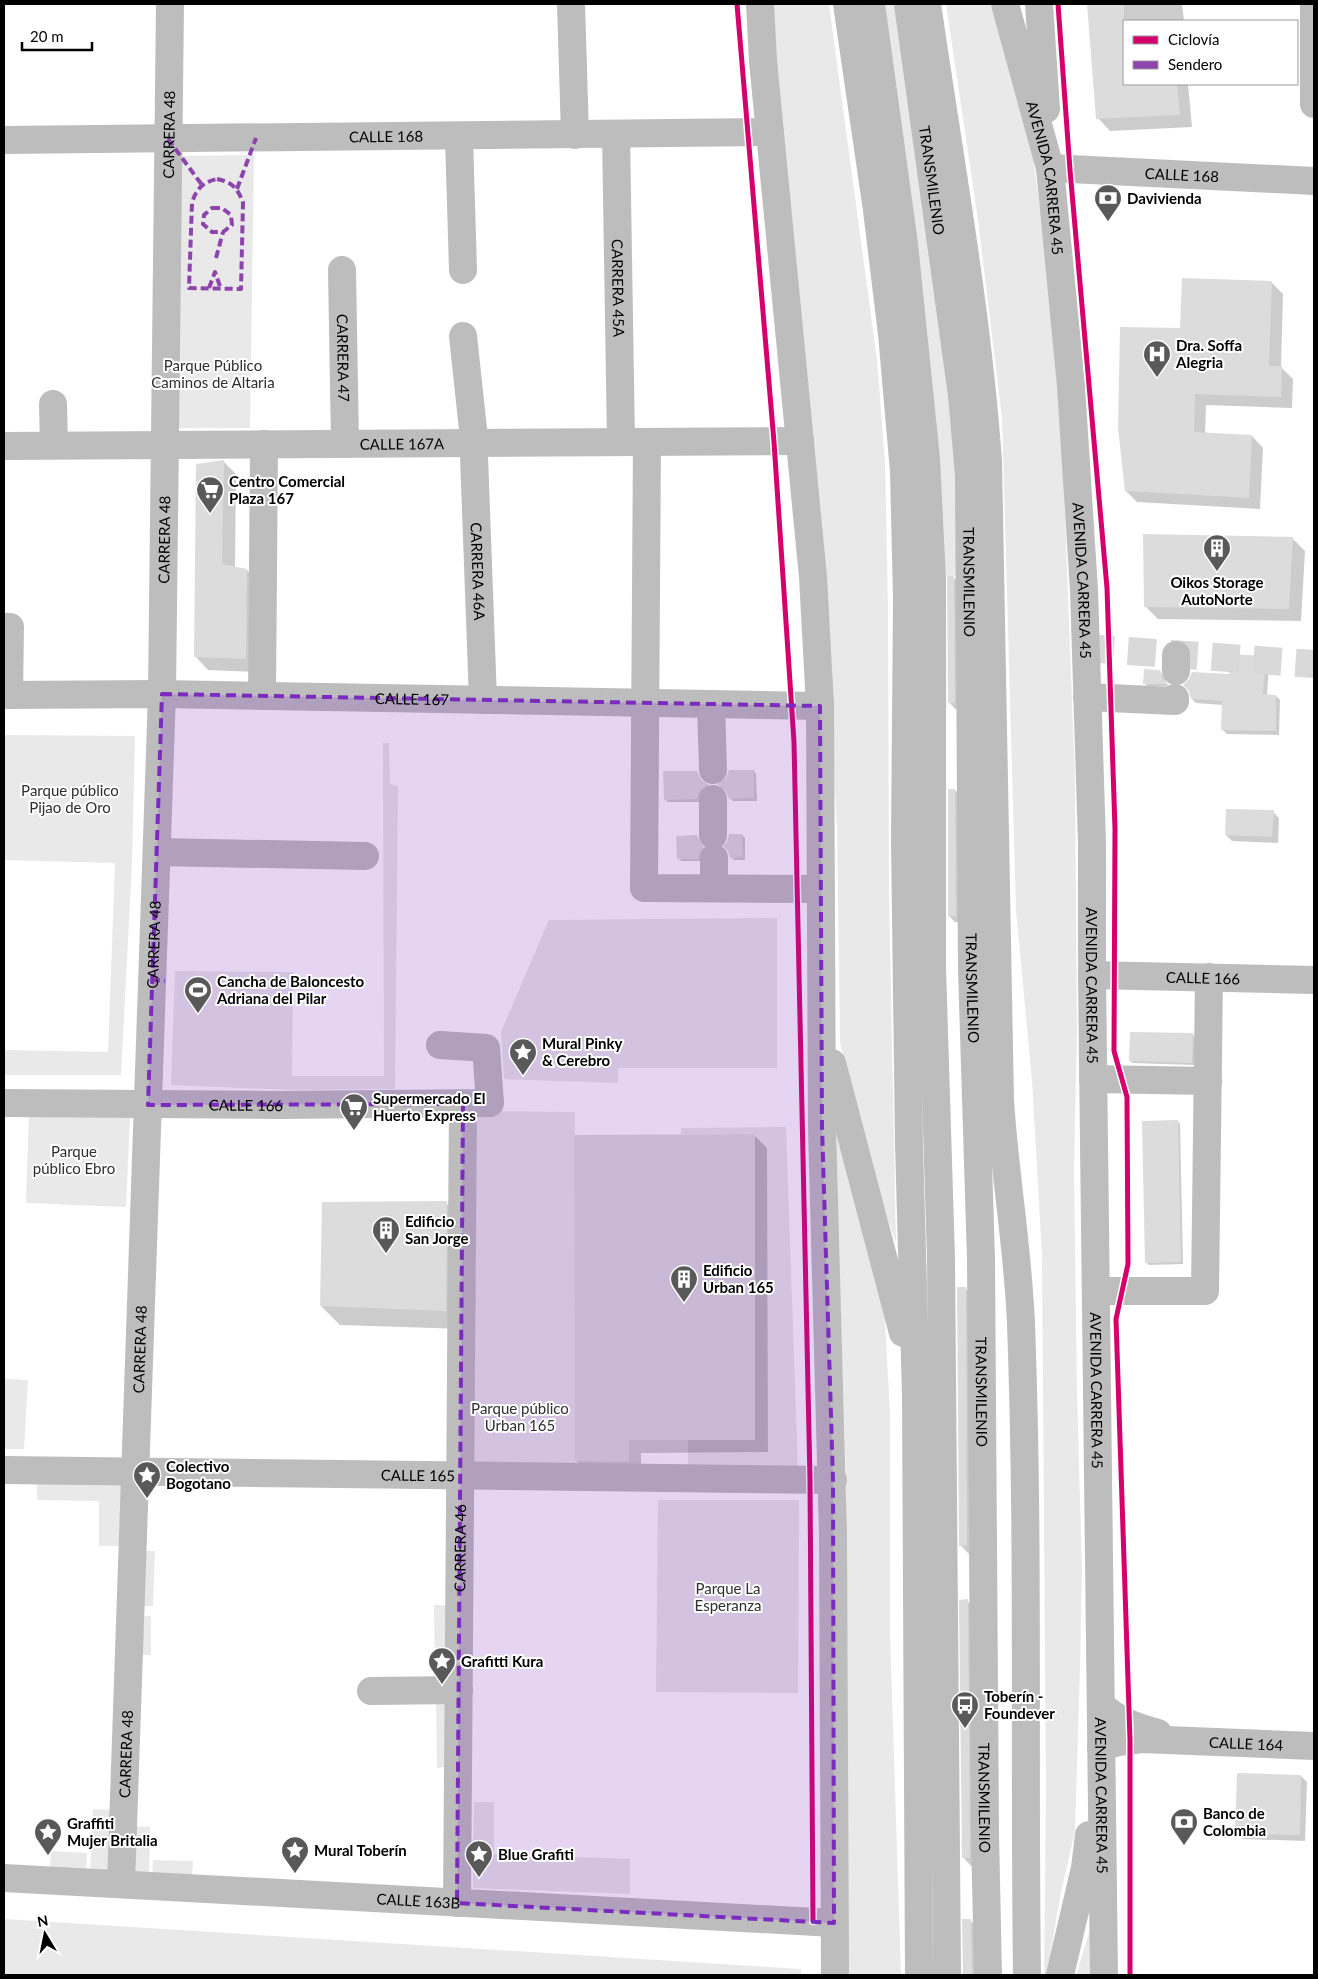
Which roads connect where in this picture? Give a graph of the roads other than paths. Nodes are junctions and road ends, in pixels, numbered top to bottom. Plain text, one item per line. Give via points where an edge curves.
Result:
1 (170, 4) edge
2 (571, 4) edge
3 (760, 4) edge
4 (847, 4) edge
5 (871, 4) edge
6 (908, 4) edge
7 (927, 4) edge
8 (1004, 4) edge
9 (1040, 4) edge
10 (1314, 4) edge
11 (1314, 104) edge
12 (770, 132) junction
13 (616, 134) junction
14 (575, 135) junction
15 (459, 137) junction
16 (168, 139) junction
17 (4, 140) edge
18 (1050, 168) junction
19 (1314, 181) edge
20 (342, 270) dead end
21 (463, 270) dead end
22 (463, 336) dead end
23 (53, 404) dead end
24 (800, 441) junction
25 (634, 442) junction
26 (474, 443) junction
27 (264, 444) junction
28 (345, 444) junction
29 (54, 445) junction
30 (165, 445) junction
31 (4, 446) edge
32 (4, 627) edge
33 (162, 694) junction
34 (6, 695) edge
35 (262, 696) junction
36 (1088, 697) junction
37 (1175, 698) dead end
38 (483, 700) junction
39 (646, 703) junction
40 (711, 704) junction
41 (820, 706) junction
42 (713, 770) dead end
43 (713, 799) dead end
44 (157, 852) junction
45 (364, 856) dead end
46 (714, 888) junction
47 (821, 889) junction
48 (1092, 975) junction
49 (1209, 978) junction
50 (1314, 980) edge
51 (821, 1020) junction
52 (440, 1044) dead end
53 (1093, 1079) junction
54 (1208, 1081) junction
55 (4, 1103) edge
56 (463, 1104) junction
57 (148, 1105) junction
58 (1096, 1291) junction
59 (916, 1395) junction
60 (4, 1470) edge
61 (135, 1471) junction
62 (460, 1476) junction
63 (833, 1480) junction
64 (459, 1690) junction
65 (371, 1691) dead end
66 (1101, 1705) junction
67 (1179, 1739) junction
68 (1101, 1746) junction
69 (1314, 1746) edge
70 (4, 1878) edge
71 (121, 1884) junction
72 (457, 1903) junction
73 (834, 1923) junction
74 (835, 1975) edge
75 (919, 1975) edge
76 (947, 1975) edge
77 (988, 1975) edge
78 (1027, 1975) edge
79 (1060, 1975) edge
80 (1104, 1975) edge

1 - 16 main road, CARRERA 48
2 - 14 main road
3 - 12 main road
4 - 59 main road via 889,314 904,471 907,598 905,841
5 - 76 main road via 904,244 926,459 932,580 932,967 941,1258
6 - 77 main road, TRANSMILENIO via 962,396 969,474 972,969 981,1258 984,1833
7 - 78 main road via 964,247 988,461 1000,1101 1021,1326
8 - 18 main road, AVENIDA CARRERA 45
9 - 18 main road
10 - 11 main road
12 - 13 main road, CALLE 168
12 - 24 main road
13 - 14 main road, CALLE 168
13 - 25 main road, CARRERA 45A
14 - 15 main road, CALLE 168
15 - 16 main road, CALLE 168
15 - 21 main road
16 - 17 main road, CALLE 168
16 - 30 main road, CARRERA 48
18 - 19 main road, CALLE 168
18 - 36 main road, AVENIDA CARRERA 45 via 1071,386
20 - 28 main road, CARRERA 47
22 - 26 main road, CARRERA 46A
23 - 29 main road
24 - 25 main road, CALLE 167A
24 - 41 main road via 813,577
25 - 26 main road, CALLE 167A
25 - 39 main road, CARRERA 45A
26 - 28 main road, CALLE 167A
26 - 38 main road, CARRERA 46A
27 - 28 main road, CALLE 167A
27 - 30 main road, CALLE 167A
27 - 35 main road
29 - 30 main road, CALLE 167A
29 - 31 main road, CALLE 167A
30 - 33 main road, CARRERA 48
32 - 34 main road via 10,627
33 - 34 main road, CALLE 167
33 - 35 main road, CALLE 167
33 - 44 main road, CARRERA 48
35 - 38 main road, CALLE 167
36 - 37 main road via 1175,701
36 - 48 main road, AVENIDA CARRERA 45
38 - 39 main road, CALLE 167
39 - 40 main road, CALLE 167
39 - 46 main road, CARRERA 45A via 644,888
40 - 41 main road, CALLE 167
40 - 42 main road
41 - 47 main road
43 - 46 main road
44 - 45 main road
44 - 57 main road, CARRERA 48
46 - 47 main road
47 - 51 main road
48 - 49 main road, CALLE 166
48 - 53 main road, AVENIDA CARRERA 45
49 - 50 main road, CALLE 166
49 - 54 main road
51 - 59 main road via 898,1308
51 - 63 main road
52 - 56 main road, CALLE 166 via 486,1048 490,1103
53 - 54 main road
53 - 58 main road, AVENIDA CARRERA 45
54 - 58 main road via 1205,1291
55 - 57 main road, CALLE 166
56 - 57 main road, CALLE 166
56 - 62 main road, CARRERA 46
57 - 61 main road, CARRERA 48
58 - 66 main road, AVENIDA CARRERA 45
59 - 75 main road
60 - 61 main road, CALLE 165
61 - 62 main road, CALLE 165
61 - 71 main road, CARRERA 48
62 - 63 main road, CALLE 165
62 - 64 main road, CARRERA 46
63 - 73 main road
64 - 65 main road
64 - 72 main road, CARRERA 46
66 - 67 main road, CALLE 164 via 1129,1724
66 - 68 main road, AVENIDA CARRERA 45
67 - 68 main road, CALLE 164 via 1130,1740
67 - 69 main road, CALLE 164
68 - 79 main road via 1085,1868
68 - 80 main road, AVENIDA CARRERA 45
70 - 71 main road, CALLE 163B
71 - 72 main road, CALLE 163B
72 - 73 main road, CALLE 163B
73 - 74 main road

